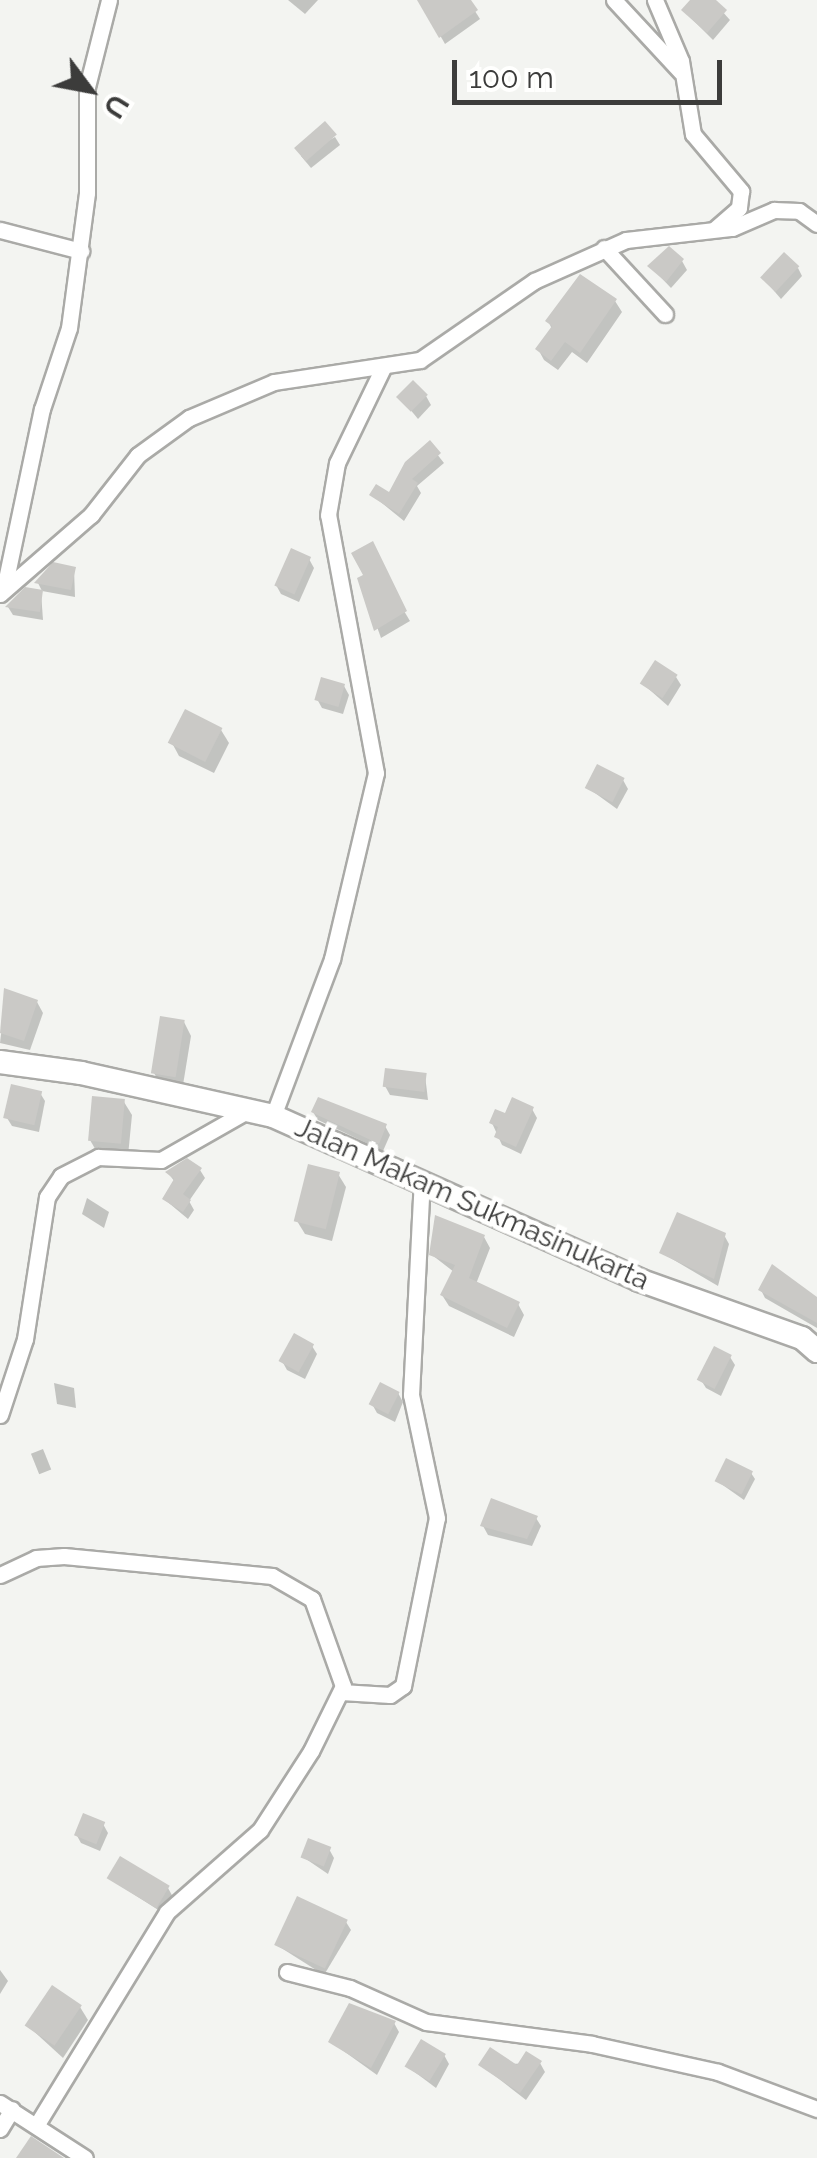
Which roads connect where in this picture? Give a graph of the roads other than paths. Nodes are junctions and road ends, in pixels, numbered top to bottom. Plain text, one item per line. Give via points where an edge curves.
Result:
1 (109, 0) edge
2 (614, 0) edge
3 (655, 0) edge
4 (681, 72) junction
5 (817, 224) edge
6 (0, 230) edge
7 (712, 232) junction
8 (604, 248) junction
9 (81, 251) junction
10 (665, 314) dead end
11 (383, 368) junction
12 (3, 589) edge
13 (0, 1062) edge
14 (248, 1111) junction
15 (274, 1116) junction
16 (422, 1182) junction
17 (817, 1351) edge
18 (0, 1415) edge
19 (0, 1575) edge
20 (341, 1692) junction
21 (288, 1972) dead end
22 (6, 2106) edge
23 (817, 2109) edge
24 (37, 2124) junction
25 (0, 2129) edge
26 (84, 2158) edge

1 - 9 street via 87,88
2 - 4 street
3 - 4 street
4 - 7 street via 693,134 741,191 738,208
5 - 7 street via 799,211 774,210
6 - 9 street
7 - 8 street via 664,232
8 - 10 street
8 - 11 street via 534,281 420,360
9 - 12 street
11 - 12 street via 320,370 189,418 138,455 60,544
11 - 15 street via 336,464 328,516 376,773 332,958
13 - 14 street, Jalan Makam Sukmasinukarta
14 - 15 street, Jalan Makam Sukmasinukarta
14 - 18 street via 162,1160 98,1157 61,1176 47,1198 25,1339
15 - 16 street, Jalan Makam Sukmasinukarta
16 - 17 street, Jalan Makam Sukmasinukarta via 639,1280 802,1338
16 - 20 street via 411,1395 437,1518 403,1686 390,1695
19 - 20 street via 36,1558 64,1556 272,1576 312,1598 340,1667
20 - 24 street via 260,1830 166,1912
21 - 23 street via 350,1988 426,2022 592,2044 753,2082
22 - 24 street
22 - 25 street
24 - 26 street

